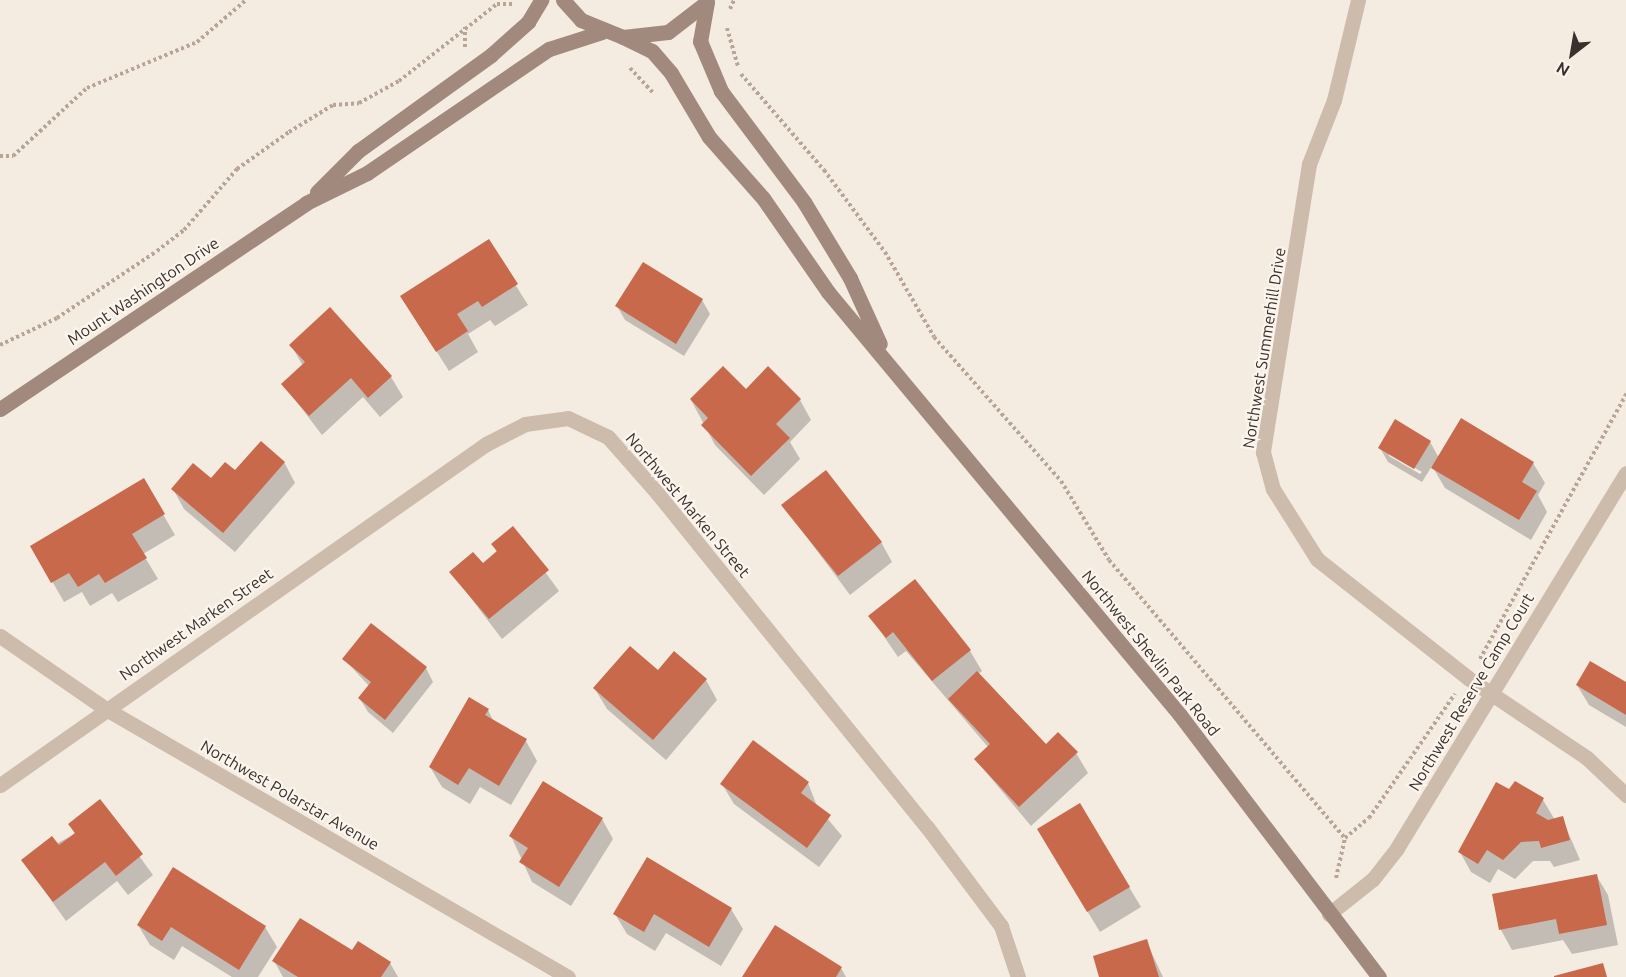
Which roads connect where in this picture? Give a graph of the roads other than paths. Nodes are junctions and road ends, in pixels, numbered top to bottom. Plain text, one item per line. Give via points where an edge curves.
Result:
1 (541, 0) edge
2 (562, 0) edge
3 (1358, 0) edge
4 (708, 1) edge
5 (602, 32) junction
6 (623, 37) junction
7 (306, 203) junction
8 (886, 358) junction
9 (0, 409) edge
10 (1626, 472) edge
11 (0, 636) edge
12 (1492, 692) junction
13 (106, 709) junction
14 (0, 785) edge
15 (1626, 795) edge
16 (1329, 914) junction
17 (568, 977) edge
18 (1018, 977) edge
19 (1379, 977) edge

1 - 7 street, Mount Washington Drive via 528,22 491,55 358,151
2 - 5 street
3 - 12 street, Northwest Summerhill Drive via 1334,100 1309,164 1263,452 1273,489 1317,559 1392,622
4 - 6 street via 668,32
4 - 8 street, Northwest Shevlin Park Road via 700,41 721,91 804,202 850,278
5 - 6 street
5 - 7 street, Mount Washington Drive via 549,49 367,173
6 - 8 street, Northwest Shevlin Park Road via 652,51 671,73 710,137 763,198 828,292
7 - 9 street, Mount Washington Drive
8 - 16 street, Northwest Shevlin Park Road via 1180,715
10 - 12 street, Northwest Reserve Camp Court
11 - 13 street, Northwest Polarstar Avenue
12 - 15 street, Northwest Summerhill Drive via 1587,758
12 - 16 street, Northwest Reserve Camp Court via 1397,849 1373,879
13 - 14 street, Northwest Marken Street
13 - 17 street, Northwest Polarstar Avenue
13 - 18 street, Northwest Marken Street via 486,444 525,424 568,418 608,437 927,827 1001,926
16 - 19 street, Northwest Shevlin Park Road

